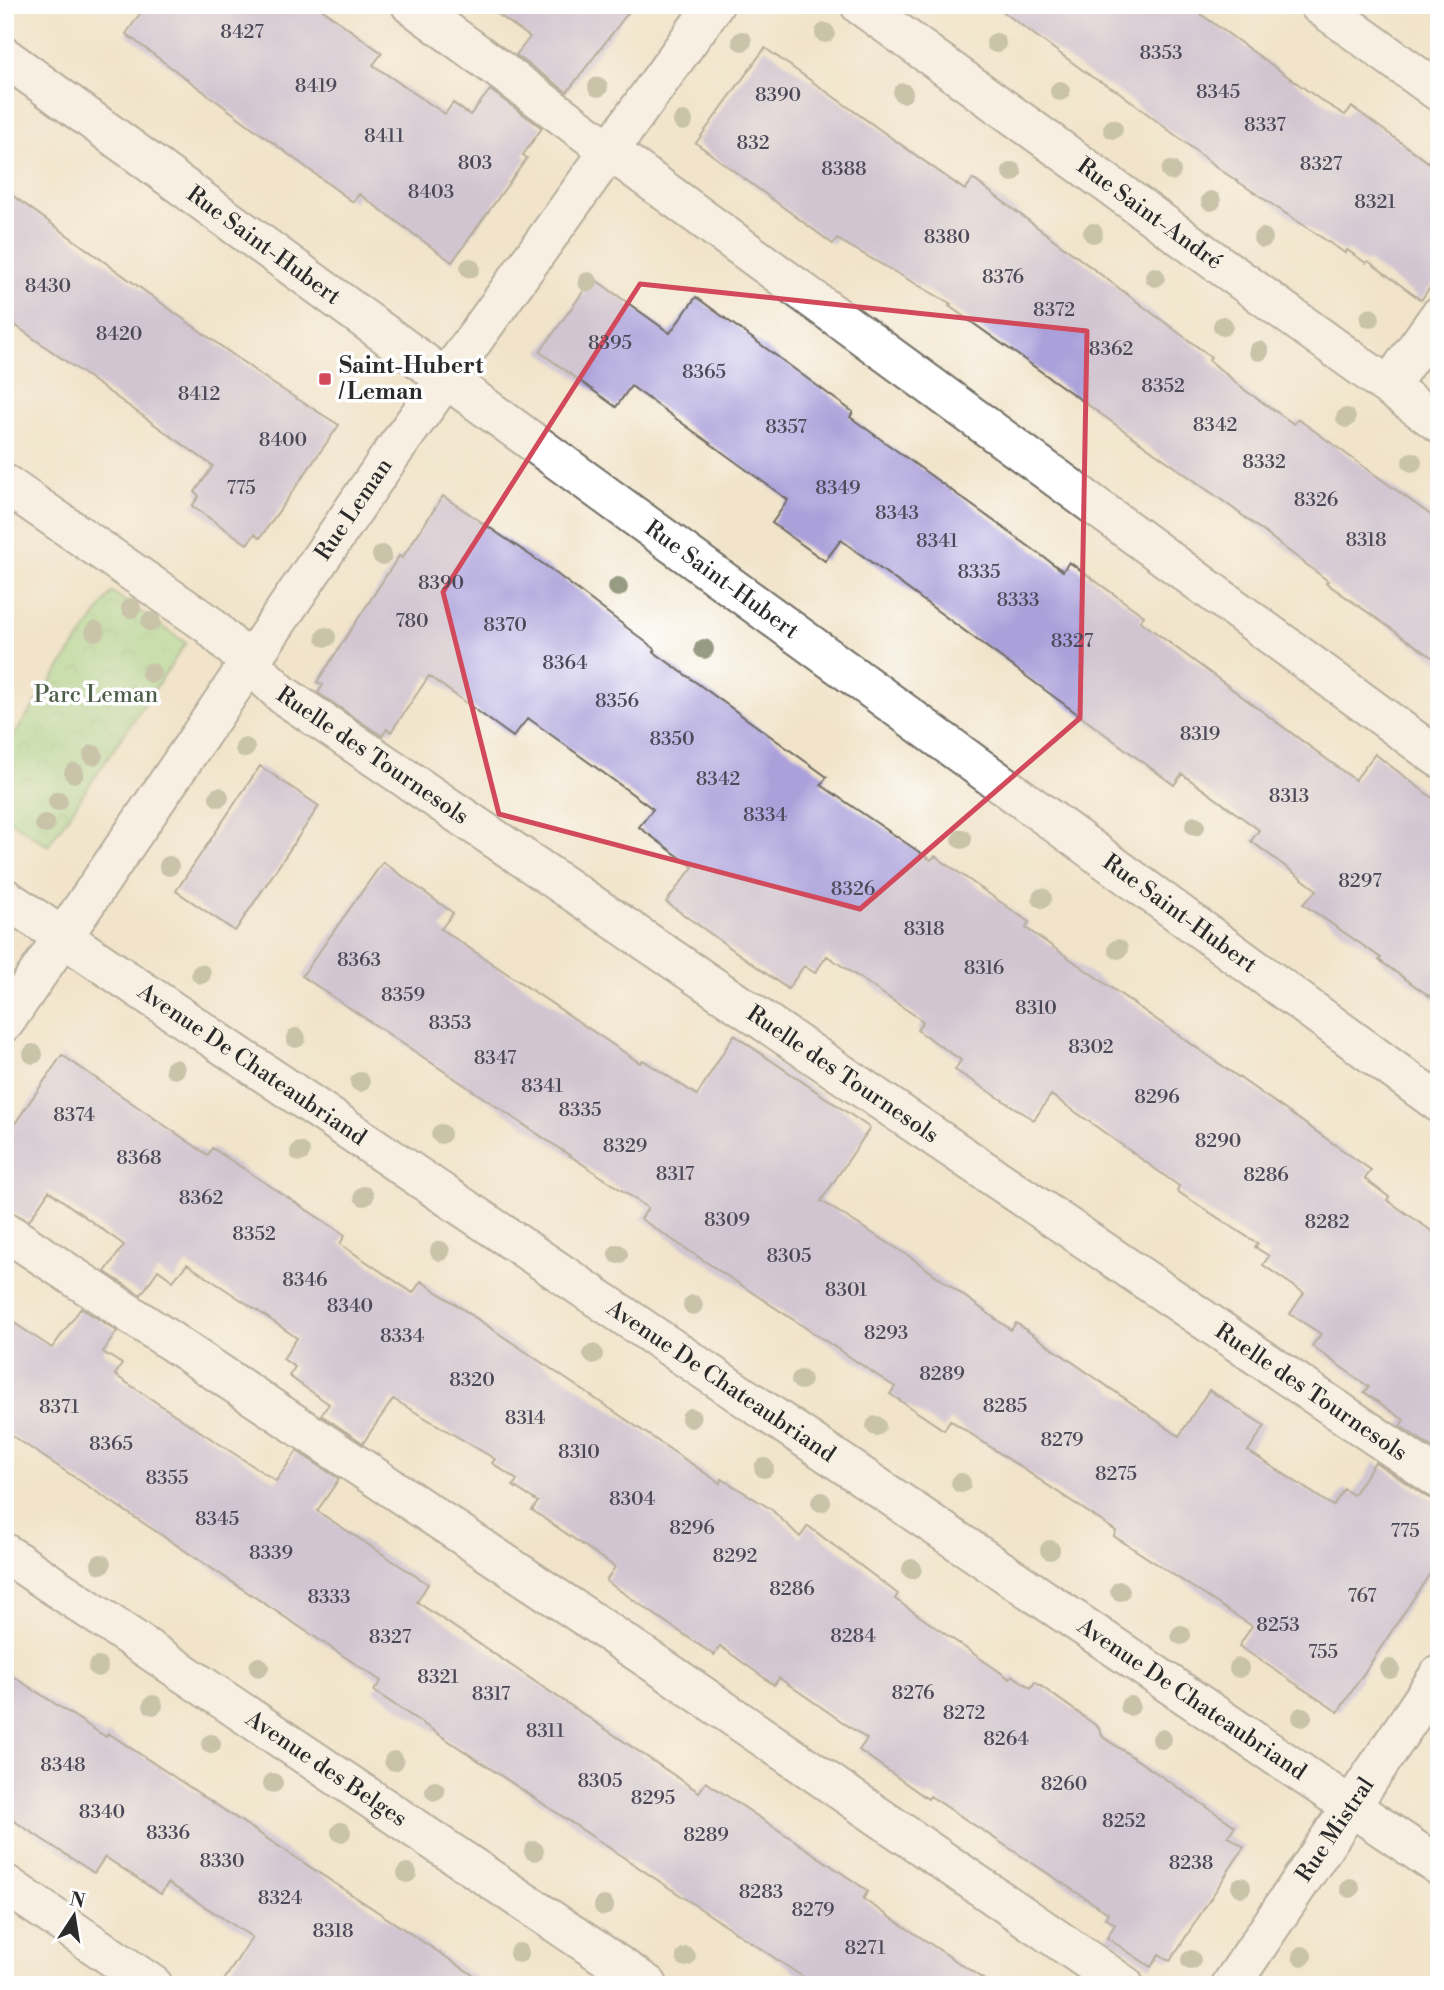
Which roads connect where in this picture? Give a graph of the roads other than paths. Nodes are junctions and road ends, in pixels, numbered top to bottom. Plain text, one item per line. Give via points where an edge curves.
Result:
1 (411, 5) edge
2 (714, 5) edge
3 (860, 5) edge
4 (1319, 5) edge
5 (5, 57) edge
6 (1439, 92) edge
7 (609, 152) junction
8 (1439, 316) edge
9 (445, 380) junction
10 (1389, 386) junction
11 (1439, 423) edge
12 (5, 484) edge
13 (250, 665) junction
14 (1439, 758) edge
15 (5, 898) edge
16 (62, 936) junction
17 (5, 1022) edge
18 (1439, 1103) edge
19 (5, 1231) edge
20 (1439, 1479) edge
21 (5, 1553) edge
22 (1439, 1675) edge
23 (1351, 1806) junction
24 (1439, 1866) edge
25 (5, 1884) edge
26 (153, 1985) edge
27 (648, 1985) edge
28 (1124, 1985) edge
29 (1231, 1985) edge

1 - 7 street
2 - 7 street, Rue Leman
3 - 10 street, Rue Saint-André
4 - 6 street
5 - 9 street, Rue Saint-Hubert
7 - 9 street, Rue Leman
7 - 14 street
8 - 10 street
9 - 13 street, Rue Leman
9 - 18 street, Rue Saint-Hubert
10 - 11 street, Rue Saint-André
12 - 13 street, Ruelle des Tournesols via 208,624
13 - 16 street, Rue Leman
13 - 20 street, Ruelle des Tournesols via 283,695
15 - 16 street, Avenue De Chateaubriand
16 - 17 street, Rue Leman
16 - 23 street, Avenue De Chateaubriand
19 - 28 street via 668,1672
21 - 27 street, Avenue des Belges
22 - 23 street, Rue Mistral
23 - 24 street, Avenue De Chateaubriand
23 - 29 street, Rue Mistral
25 - 26 street

